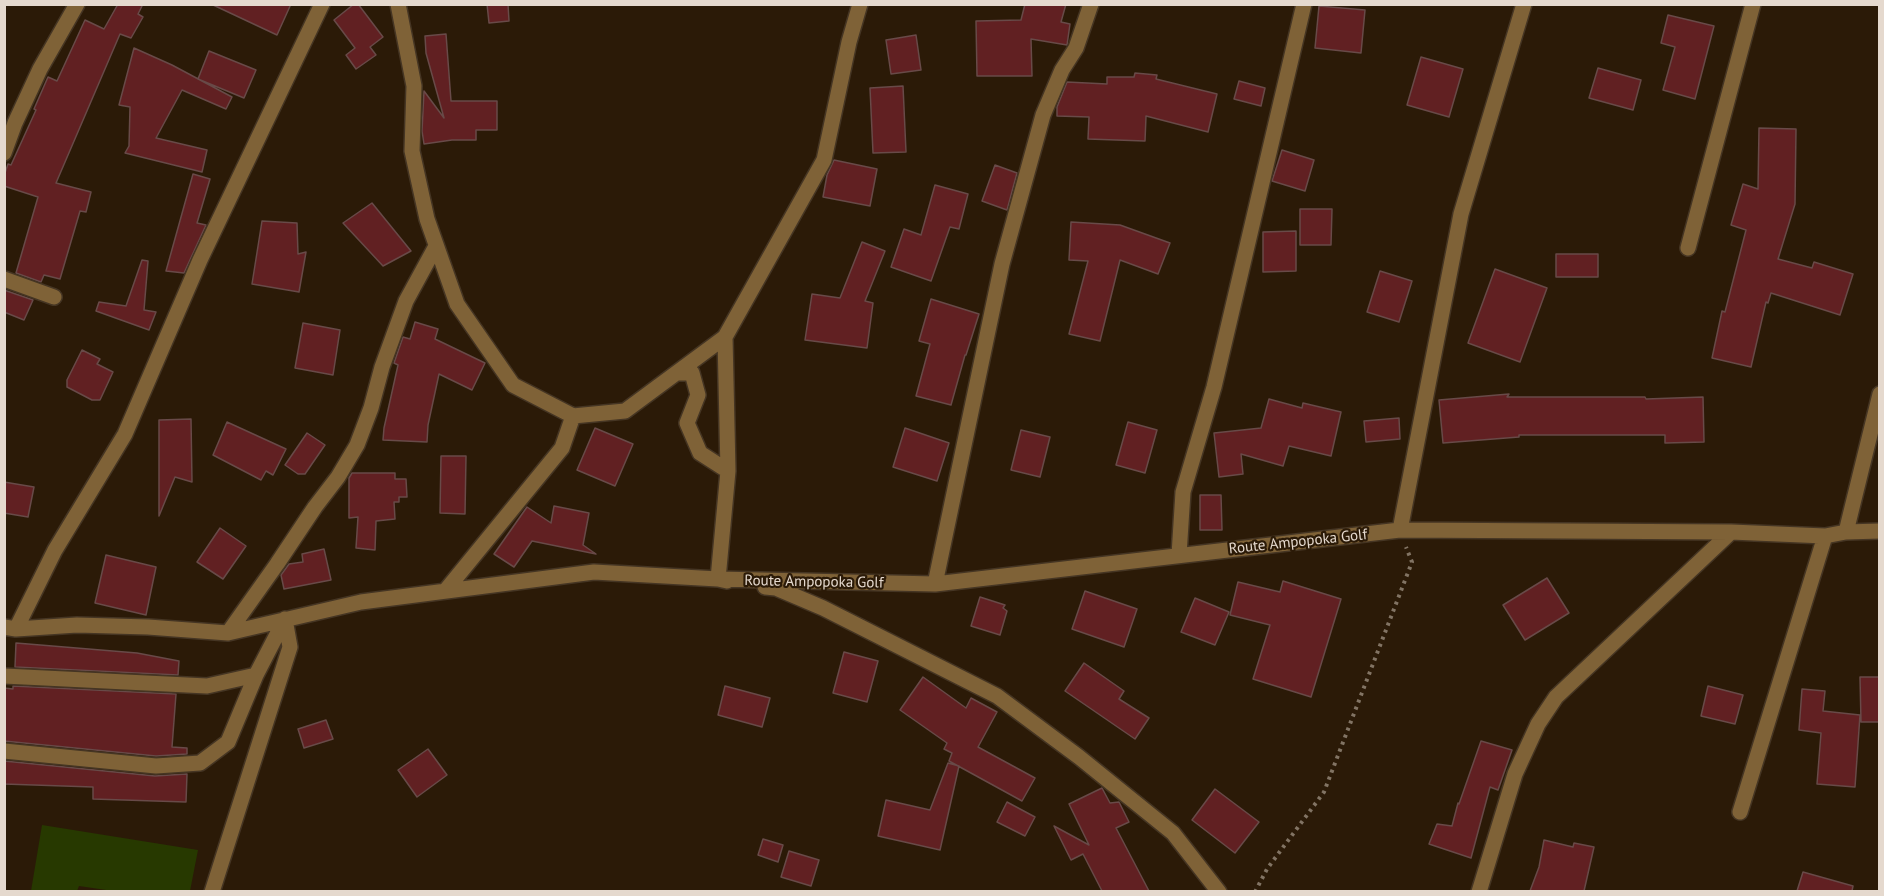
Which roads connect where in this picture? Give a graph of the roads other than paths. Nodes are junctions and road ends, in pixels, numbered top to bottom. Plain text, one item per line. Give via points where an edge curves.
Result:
1 (77, 4) edge
2 (322, 4) edge
3 (398, 4) edge
4 (860, 4) edge
5 (1092, 4) edge
6 (1304, 4) edge
7 (1524, 4) edge
8 (1753, 4) edge
9 (4, 153) edge
10 (436, 246) junction
11 (1688, 248) dead end
12 (4, 279) edge
13 (54, 297) dead end
14 (725, 337) junction
15 (678, 373) junction
16 (1880, 394) edge
17 (573, 416) junction
18 (728, 471) junction
19 (1400, 530) junction
20 (1880, 531) edge
21 (1731, 532) junction
22 (1846, 532) junction
23 (1825, 536) junction
24 (1179, 555) junction
25 (718, 579) junction
26 (935, 584) junction
27 (446, 590) junction
28 (285, 619) junction
29 (10, 628) edge
30 (228, 633) junction
31 (255, 675) junction
32 (4, 676) edge
33 (4, 751) edge
34 (1740, 812) dead end
35 (212, 891) edge
36 (1219, 891) edge
37 (1479, 891) edge

1 - 9 street via 40,69
2 - 29 street via 200,260 125,434
3 - 10 street via 414,86 412,151
4 - 14 street via 824,160
5 - 26 street via 1076,48 1043,115 1002,264
6 - 24 street via 1214,387 1183,492
7 - 19 street via 1461,214
8 - 11 street
10 - 17 street via 457,304 513,385
10 - 30 street via 406,301 357,445
12 - 13 street
14 - 15 street
14 - 18 street
15 - 17 street via 625,411
15 - 18 street via 692,373 698,395 687,423 700,453
16 - 22 street
17 - 27 street via 562,448
18 - 25 street
19 - 21 street, Route Ampopoka Golf
19 - 24 street, Route Ampopoka Golf
20 - 22 street, Route Ampopoka Golf
21 - 23 street, Route Ampopoka Golf
21 - 37 street via 1556,697 1538,724 1515,774
22 - 23 street, Route Ampopoka Golf
23 - 34 street
24 - 26 street, Route Ampopoka Golf
25 - 26 street, Route Ampopoka Golf
25 - 27 street via 594,572
25 - 36 street, Route Ampopoka Golf via 776,588 997,696 1173,833
27 - 28 street via 361,602
28 - 30 street
28 - 31 street
28 - 35 street via 290,647
29 - 30 street via 77,625
31 - 32 street via 207,686
31 - 33 street via 228,742 200,763 156,766

